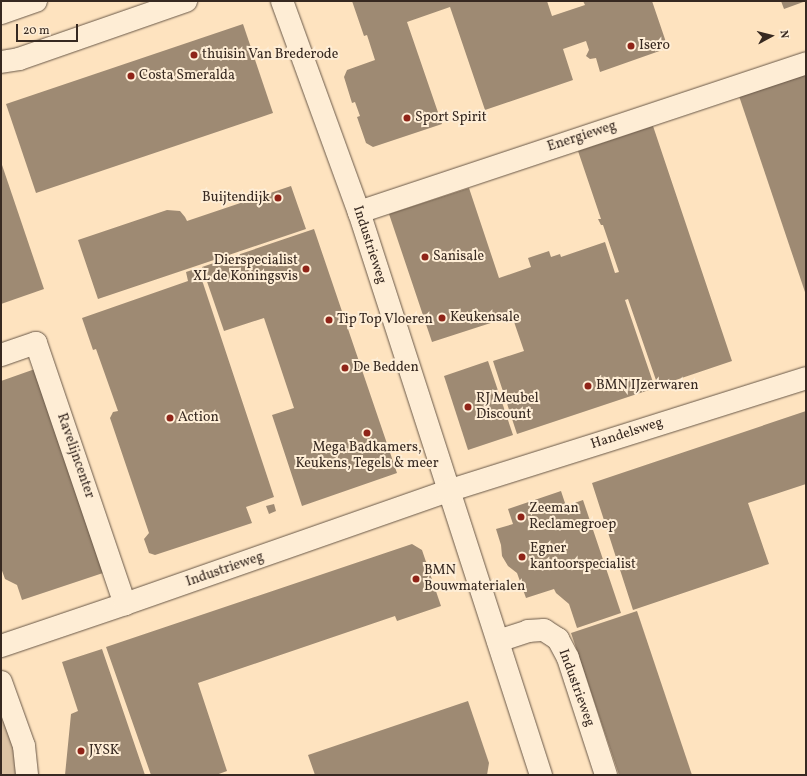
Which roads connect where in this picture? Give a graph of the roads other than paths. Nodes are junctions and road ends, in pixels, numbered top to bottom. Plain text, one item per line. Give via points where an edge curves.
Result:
1 (36, 1) edge
2 (186, 1) edge
3 (282, 1) edge
4 (1, 13) edge
5 (1, 62) edge
6 (806, 63) edge
7 (359, 212) junction
8 (1, 355) edge
9 (806, 378) edge
10 (448, 491) junction
11 (125, 604) junction
12 (498, 641) junction
13 (1, 646) edge
14 (1, 682) edge
15 (27, 775) edge
16 (540, 775) edge
17 (606, 775) edge

1 - 4 street
2 - 5 street via 19,59
3 - 7 street, Industrieweg
6 - 7 street, Energieweg
7 - 10 street, Industrieweg
8 - 11 street, Ravelijncenter via 36,343
9 - 10 street, Handelsweg
10 - 11 street, Industrieweg
10 - 12 street, Industrieweg
11 - 13 street, Industrieweg
12 - 16 street, Industrieweg
12 - 17 street, Industrieweg via 528,631 544,630 558,639 568,658
14 - 15 street via 24,746

